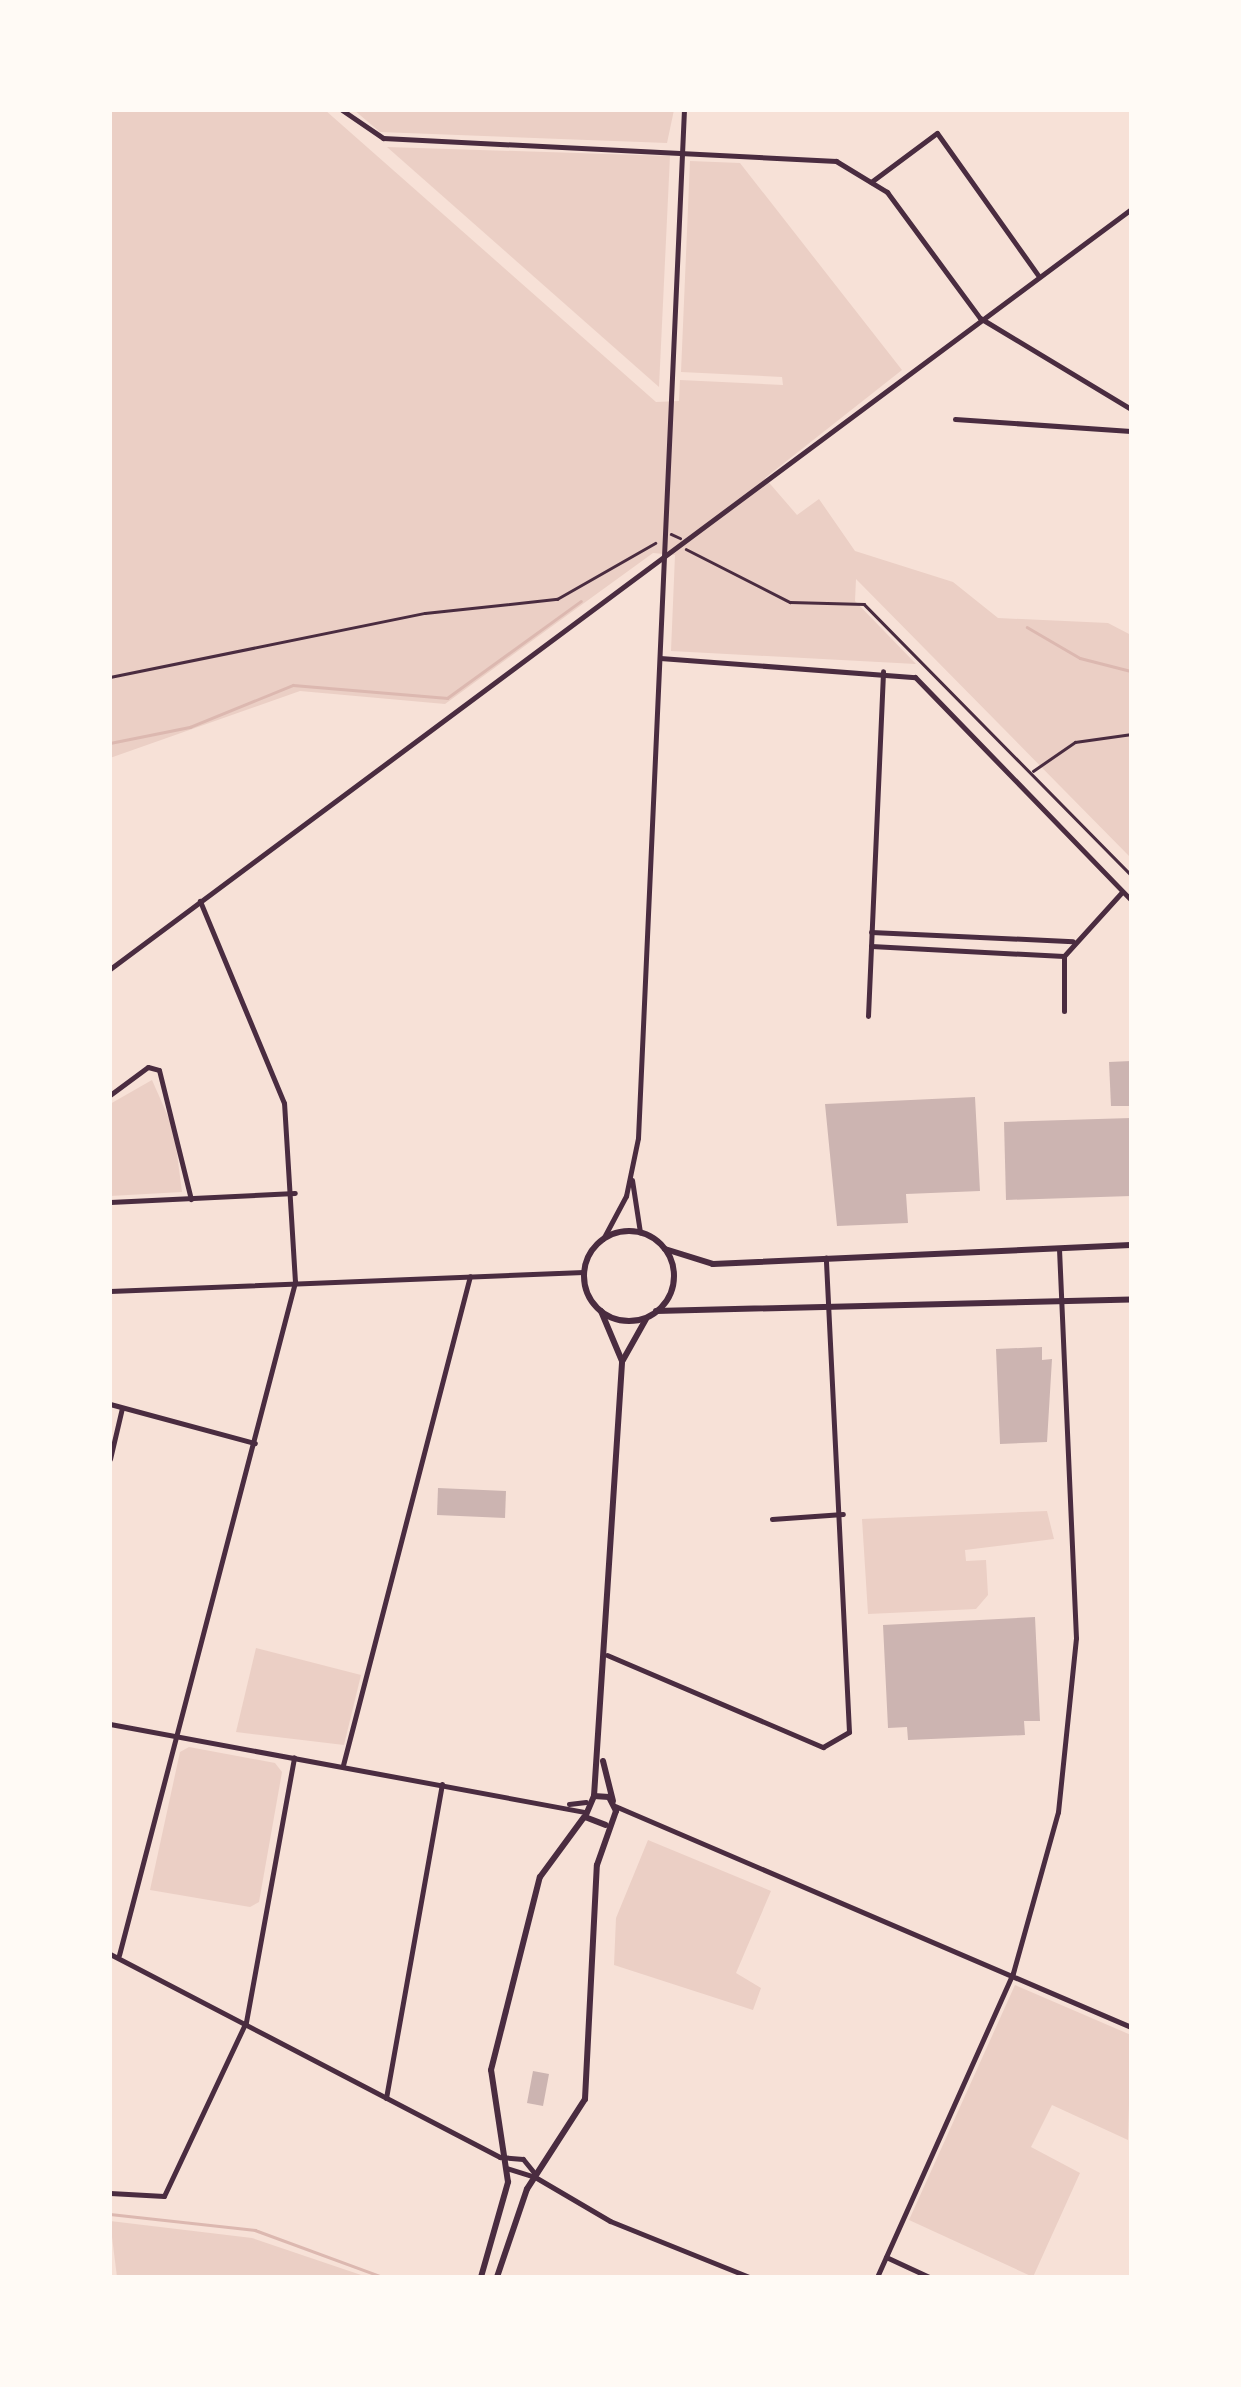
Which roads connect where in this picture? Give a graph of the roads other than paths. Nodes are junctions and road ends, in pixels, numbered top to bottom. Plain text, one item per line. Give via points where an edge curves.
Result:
1 (342, 110) edge
2 (684, 110) edge
3 (682, 150) junction
4 (871, 182) junction
5 (1131, 209) edge
6 (1038, 274) junction
7 (980, 318) junction
8 (1131, 408) edge
9 (955, 419) dead end
10 (1131, 431) edge
11 (663, 554) junction
12 (659, 658) junction
13 (882, 671) junction
14 (1122, 892) junction
15 (1131, 900) edge
16 (200, 901) junction
17 (871, 932) junction
18 (1073, 942) junction
19 (871, 946) junction
20 (1064, 956) junction
21 (110, 968) edge
22 (1064, 1012) dead end
23 (868, 1016) dead end
24 (110, 1095) edge
25 (632, 1172) junction
26 (295, 1193) junction
27 (191, 1199) junction
28 (110, 1202) edge
29 (640, 1232) junction
30 (603, 1239) junction
31 (1131, 1246) edge
32 (1059, 1248) junction
33 (666, 1249) junction
34 (826, 1258) junction
35 (584, 1272) junction
36 (470, 1276) junction
37 (294, 1282) junction
38 (110, 1290) edge
39 (1131, 1299) edge
40 (1062, 1302) junction
41 (600, 1310) junction
42 (656, 1312) junction
43 (829, 1312) junction
44 (647, 1317) junction
45 (622, 1361) junction
46 (110, 1404) edge
47 (122, 1408) junction
48 (255, 1442) junction
49 (110, 1459) edge
50 (843, 1514) junction
51 (772, 1520) dead end
52 (607, 1655) junction
53 (110, 1724) edge
54 (176, 1735) junction
55 (294, 1757) junction
56 (602, 1760) junction
57 (343, 1765) junction
58 (442, 1784) junction
59 (594, 1796) junction
60 (586, 1802) junction
61 (566, 1804) junction
62 (614, 1804) junction
63 (584, 1814) junction
64 (614, 1816) junction
65 (634, 1817) junction
66 (606, 1825) junction
67 (110, 1954) edge
68 (119, 1954) junction
69 (1013, 1973) junction
70 (246, 2022) junction
71 (1131, 2026) edge
72 (386, 2098) junction
73 (500, 2157) junction
74 (504, 2166) junction
75 (536, 2177) junction
76 (110, 2194) edge
77 (886, 2257) junction
78 (481, 2277) edge
79 (497, 2277) edge
80 (749, 2277) edge
81 (877, 2277) edge
82 (929, 2277) edge

1 - 3 street via 372,135
2 - 3 street
3 - 4 street via 814,156
3 - 11 street
4 - 6 street via 937,133
4 - 7 street via 903,210
5 - 6 street
6 - 7 street
7 - 8 street
7 - 11 street
9 - 10 street
11 - 12 street
11 - 16 street
12 - 13 street
12 - 25 street
13 - 14 street via 934,688
13 - 17 street
14 - 15 street
14 - 18 street
16 - 21 street
16 - 26 street via 284,1104
17 - 18 street
17 - 19 street
18 - 20 street
19 - 20 street
19 - 23 street
20 - 22 street
24 - 27 street via 148,1067 159,1070 178,1118
25 - 29 street
25 - 30 street
26 - 27 street
26 - 37 street
27 - 28 street
29 - 30 street
29 - 33 street
30 - 35 street
31 - 32 street
32 - 34 street
32 - 40 street
33 - 34 street via 713,1264
33 - 42 street via 674,1275
34 - 43 street
35 - 36 street
35 - 41 street
36 - 37 street
36 - 57 street
37 - 38 street
37 - 48 street
39 - 40 street
40 - 43 street
40 - 69 street via 1076,1638 1058,1812
41 - 44 street
41 - 45 street
42 - 43 street
42 - 44 street
43 - 50 street
44 - 45 street
45 - 52 street
46 - 47 street
47 - 48 street
47 - 49 street
48 - 54 street
50 - 51 street
50 - 52 street via 849,1732 840,1745 823,1747
52 - 56 street
53 - 54 street
54 - 55 street
54 - 68 street
55 - 57 street
55 - 70 street
56 - 59 street
56 - 62 street
57 - 58 street
58 - 61 street
58 - 72 street
59 - 60 street
59 - 62 street
60 - 61 street
60 - 63 street
61 - 63 street
62 - 64 street
62 - 65 street
63 - 66 street
63 - 73 street via 544,1868 497,2047 490,2083
64 - 65 street
64 - 66 street
65 - 69 street
66 - 75 street via 585,2099
67 - 68 street
68 - 70 street
69 - 71 street
69 - 77 street
70 - 72 street
70 - 76 street via 159,2198
72 - 73 street
73 - 74 street
73 - 75 street via 523,2159
74 - 75 street
74 - 78 street via 508,2182
75 - 79 street
75 - 80 street via 610,2221
77 - 81 street
77 - 82 street

